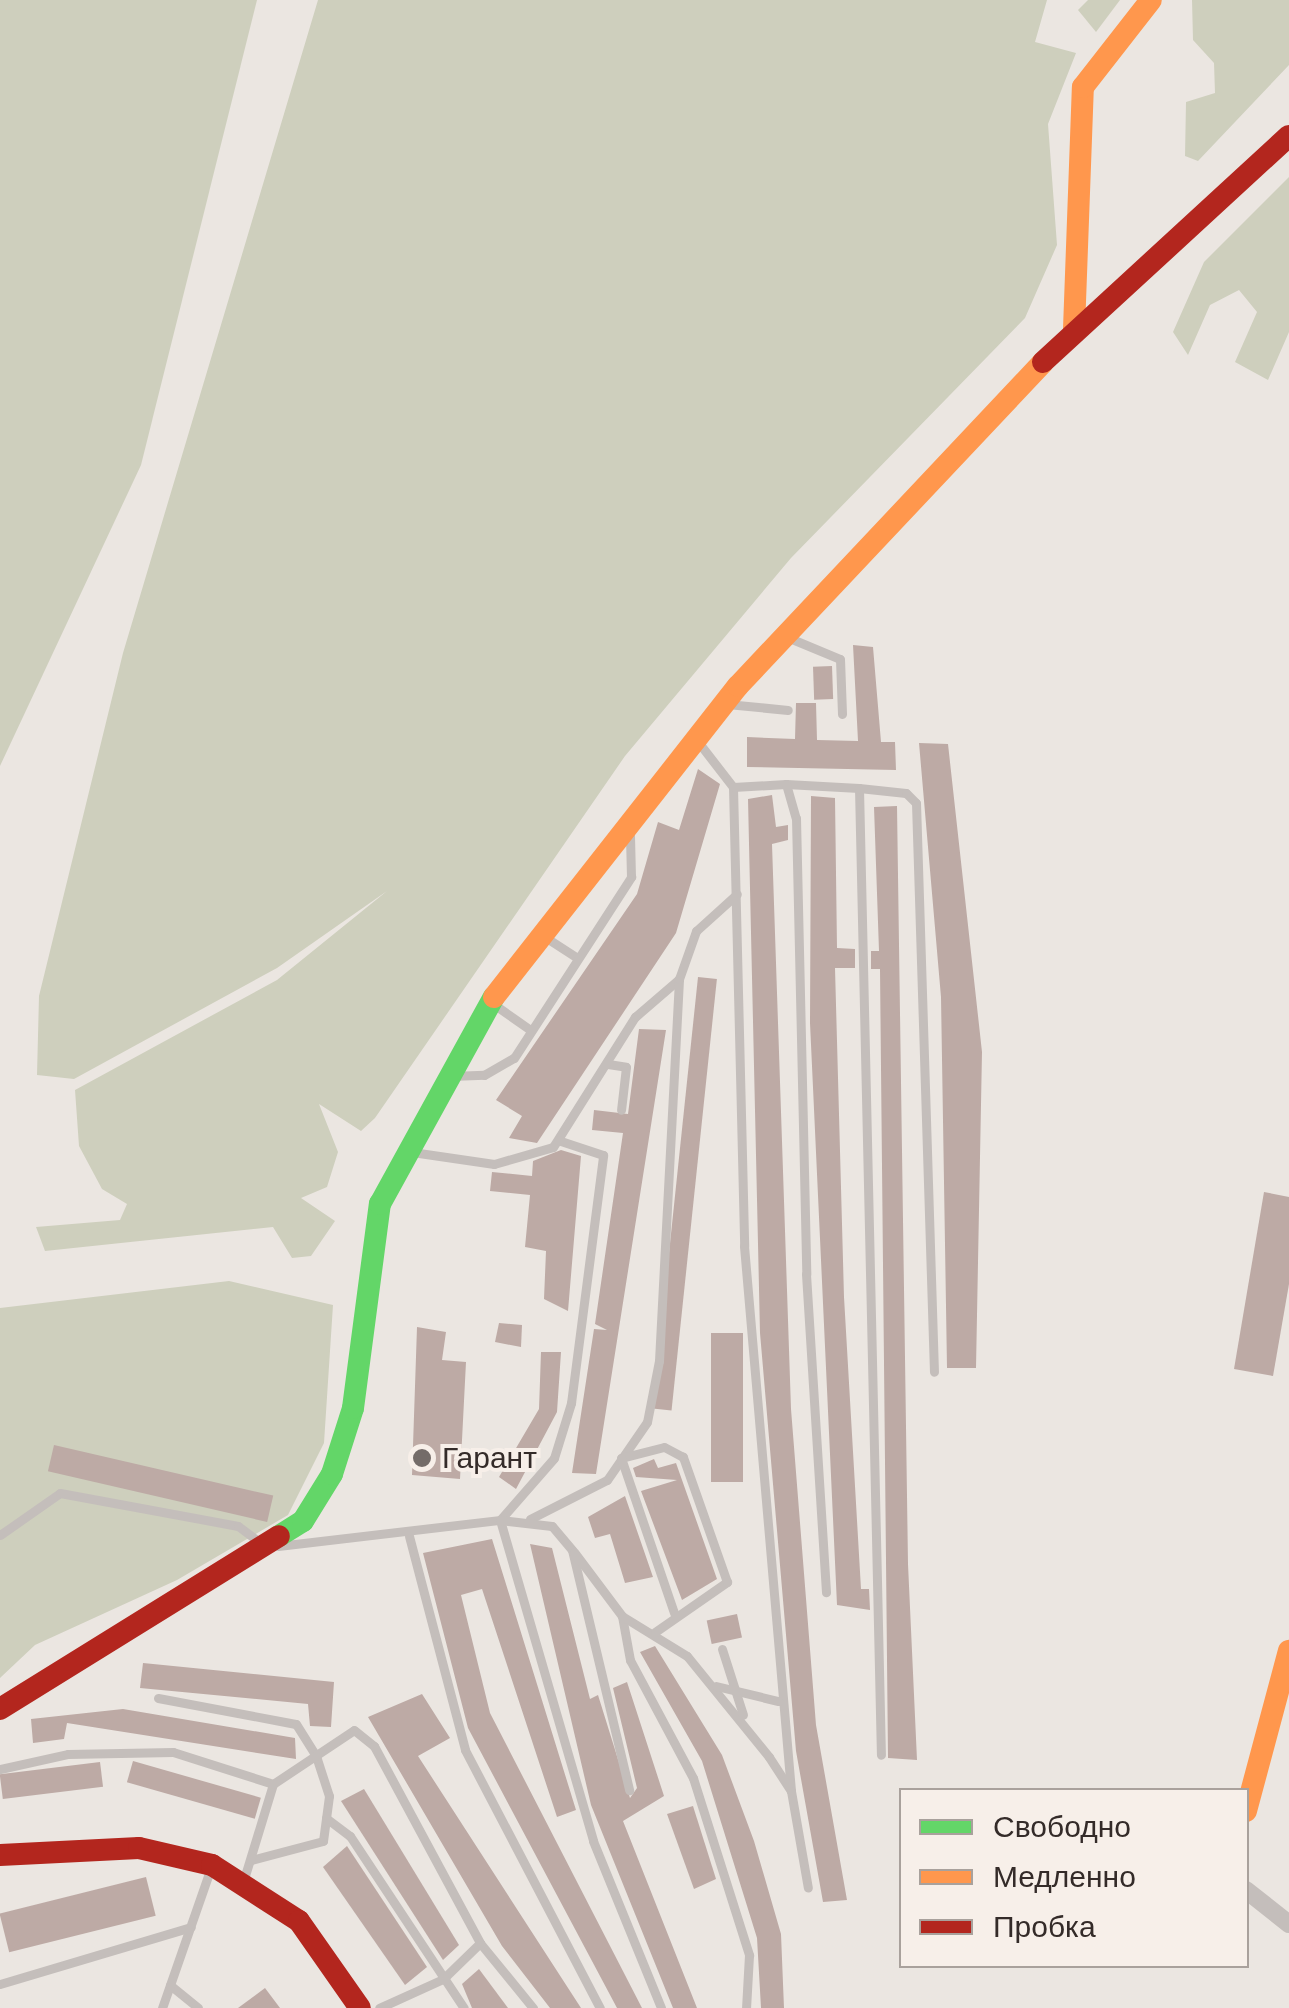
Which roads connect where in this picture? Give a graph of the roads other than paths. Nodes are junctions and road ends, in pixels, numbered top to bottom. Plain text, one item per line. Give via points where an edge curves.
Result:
1 (1152, 0) edge
2 (1289, 136) edge
3 (1074, 329) junction
4 (785, 636) junction
5 (724, 704) junction
6 (788, 710) dead end
7 (842, 714) dead end
8 (696, 739) junction
9 (786, 784) junction
10 (733, 787) junction
11 (859, 788) junction
12 (628, 825) junction
13 (736, 894) junction
14 (542, 935) junction
15 (574, 956) junction
16 (679, 979) junction
17 (490, 1002) junction
18 (529, 1028) junction
19 (608, 1064) junction
20 (443, 1076) junction
21 (620, 1110) dead end
22 (558, 1140) junction
23 (401, 1150) junction
24 (934, 1372) dead end
25 (621, 1458) junction
26 (530, 1519) junction
27 (500, 1520) junction
28 (0, 1536) edge
29 (409, 1536) junction
30 (267, 1548) junction
31 (572, 1550) junction
32 (826, 1592) dead end
33 (674, 1613) junction
34 (622, 1616) junction
35 (655, 1632) junction
36 (722, 1649) dead end
37 (1289, 1651) edge
38 (716, 1686) junction
39 (736, 1690) junction
40 (158, 1698) dead end
41 (778, 1701) junction
42 (0, 1709) edge
43 (745, 1722) junction
44 (881, 1755) dead end
45 (316, 1756) junction
46 (0, 1769) edge
47 (273, 1784) junction
48 (629, 1790) dead end
49 (791, 1790) junction
50 (1249, 1800) edge
51 (326, 1818) junction
52 (0, 1855) edge
53 (212, 1865) junction
54 (248, 1870) junction
55 (808, 1888) dead end
56 (1249, 1892) edge
57 (1289, 1924) edge
58 (190, 1927) junction
59 (480, 1943) junction
60 (443, 1979) junction
61 (0, 1984) edge
62 (170, 1985) junction
63 (162, 2008) edge
64 (198, 2008) edge
65 (360, 2008) edge
66 (379, 2008) edge
67 (464, 2008) edge
68 (533, 2008) edge
69 (600, 2008) edge
70 (660, 2008) edge
71 (746, 2008) edge

1 - 3 street via 1083,86
2 - 3 street
3 - 4 street
4 - 5 street
4 - 7 lane via 840,660
5 - 6 lane
5 - 8 street
8 - 10 lane
8 - 12 street
9 - 10 lane
9 - 11 lane
9 - 32 lane via 796,818 807,1314
10 - 13 lane
11 - 24 lane via 906,792 916,804
11 - 44 lane
12 - 14 street
12 - 15 lane via 631,877
13 - 16 lane via 696,931
13 - 41 lane via 744,1246
14 - 15 lane
14 - 17 street
15 - 18 lane
16 - 19 lane via 635,1016
16 - 25 lane via 659,1361 648,1422
17 - 18 lane
17 - 20 street
18 - 20 lane via 498,1066
19 - 21 lane via 626,1067
19 - 22 lane
20 - 23 street
22 - 23 lane via 528,1159 494,1164
22 - 27 lane via 603,1155 571,1403 554,1458
23 - 30 street via 380,1204 353,1408 332,1474 303,1521
25 - 26 lane via 607,1480
25 - 33 lane
25 - 33 lane via 676,1450 705,1516 725,1590
26 - 27 lane
26 - 31 lane via 552,1526
27 - 29 lane
27 - 70 lane via 593,1841
28 - 30 lane via 60,1493 238,1526
29 - 30 lane
29 - 69 lane via 465,1750
30 - 42 street
31 - 34 lane
31 - 48 lane
33 - 35 lane
34 - 35 lane
34 - 71 lane via 630,1660 693,1778 737,1915 749,1954
35 - 38 lane
36 - 39 lane
37 - 50 street
38 - 39 lane
38 - 43 lane
39 - 41 lane
39 - 43 lane
40 - 45 lane via 246,1707 296,1724
41 - 49 lane
43 - 49 lane
45 - 47 lane
45 - 51 lane
45 - 59 lane via 354,1730 374,1746
46 - 47 lane via 68,1754 172,1752
47 - 54 lane
49 - 55 lane
51 - 54 lane via 324,1842
51 - 60 lane via 350,1836
52 - 53 street via 139,1848
53 - 54 street
53 - 58 lane
54 - 65 street via 298,1921
56 - 57 street
58 - 61 lane
58 - 62 lane
59 - 60 lane
59 - 68 lane
60 - 66 lane
60 - 67 lane
62 - 63 lane
62 - 64 lane

